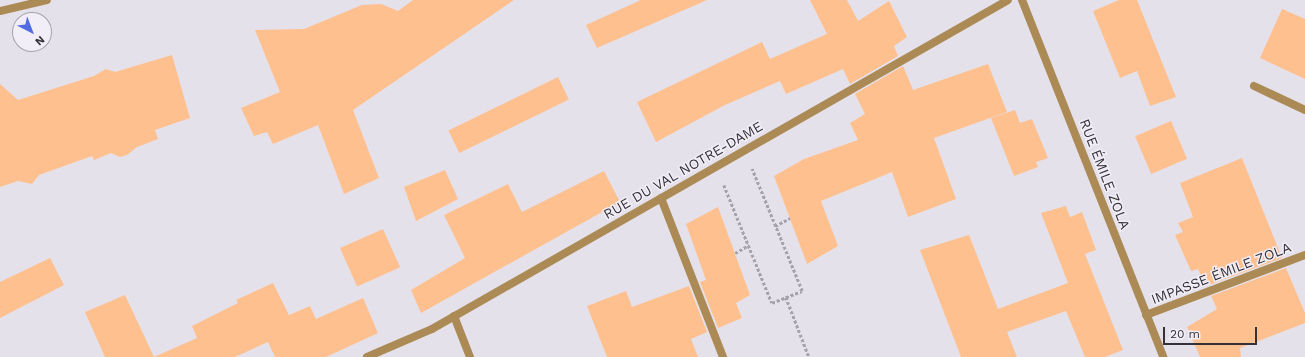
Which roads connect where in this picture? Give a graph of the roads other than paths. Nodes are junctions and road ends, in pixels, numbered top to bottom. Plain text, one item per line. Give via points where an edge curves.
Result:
1 (47, 0) edge
2 (1008, 0) edge
3 (1022, 0) edge
4 (0, 11) edge
5 (1254, 86) dead end
6 (1305, 110) edge
7 (661, 198) junction
8 (1305, 255) edge
9 (1146, 315) junction
10 (454, 316) junction
11 (368, 357) edge
12 (470, 357) edge
13 (723, 357) edge
14 (1163, 357) edge

1 - 4 street
2 - 7 street, RUE DU VAL NOTRE-DAME
3 - 9 street, RUE ÉMILE ZOLA
5 - 6 street
7 - 10 street, RUE DU VAL NOTRE-DAME
7 - 13 street
8 - 9 street, IMPASSE ÉMILE ZOLA
9 - 14 street, RUE ÉMILE ZOLA
10 - 11 street, RUE DU VAL NOTRE-DAME via 432,329
10 - 12 street

